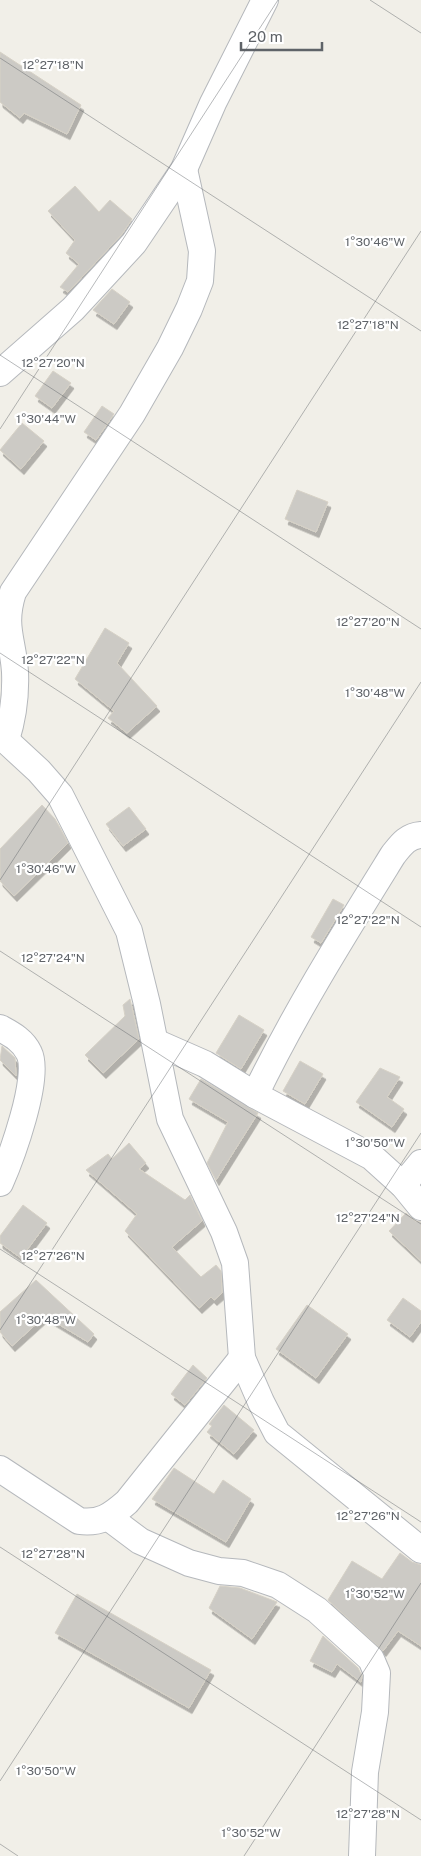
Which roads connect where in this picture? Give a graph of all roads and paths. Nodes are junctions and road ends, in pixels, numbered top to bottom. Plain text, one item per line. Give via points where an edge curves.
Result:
1 (265, 0) edge
2 (184, 169) junction
3 (0, 373) edge
4 (3, 738) edge
5 (421, 835) edge
6 (0, 1028) edge
7 (155, 1042) junction
8 (255, 1095) junction
9 (421, 1163) edge
10 (0, 1183) edge
11 (403, 1185) junction
12 (421, 1207) edge
13 (242, 1358) junction
14 (0, 1469) edge
15 (108, 1518) junction
16 (421, 1550) edge
17 (362, 1856) edge

1 - 2 street
2 - 3 street via 134,243 72,309
2 - 4 street via 202,251 200,281 170,348 132,414 13,592 7,612 15,671 13,717
4 - 7 street via 60,795 129,931
5 - 8 street via 402,843 393,855 310,990
6 - 10 street via 17,1037 29,1052 32,1066 20,1131
7 - 8 street via 205,1064
7 - 13 street via 170,1119 224,1232 235,1263
8 - 11 street via 372,1157
9 - 11 street
11 - 12 street
13 - 15 street via 127,1502
13 - 16 street via 277,1433
14 - 15 street via 79,1521 92,1523
15 - 17 street via 140,1541 189,1563 243,1573 278,1584 317,1610 371,1659 377,1673 375,1712 365,1772

